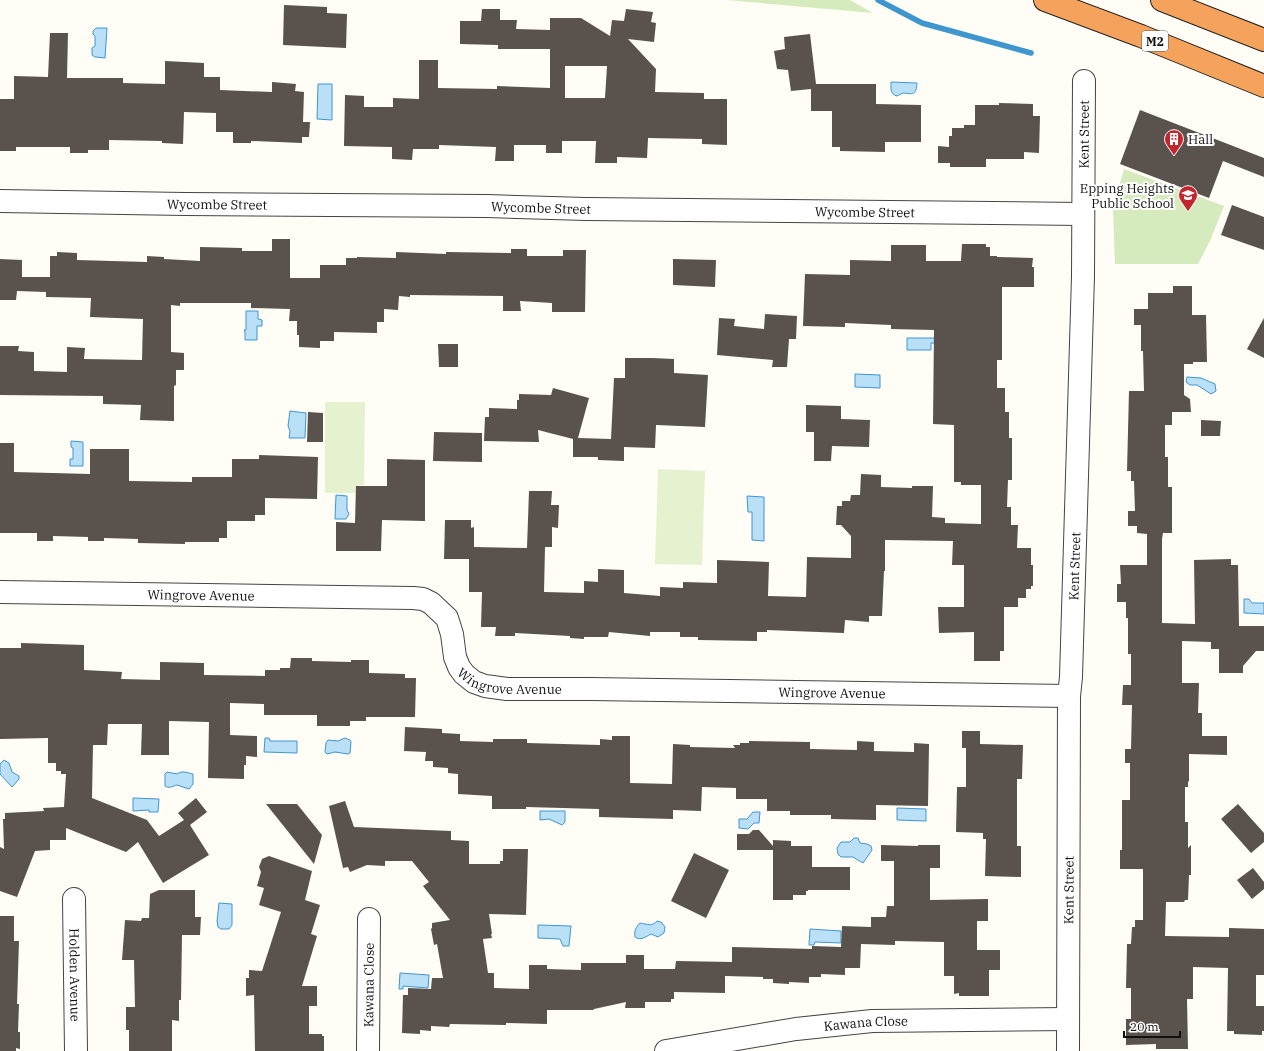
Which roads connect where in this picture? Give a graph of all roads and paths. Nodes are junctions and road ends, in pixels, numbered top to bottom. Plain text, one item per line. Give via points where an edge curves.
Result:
1 (1045, 0) edge
2 (1162, 0) edge
3 (1264, 40) edge
4 (1084, 81) dead end
5 (1264, 86) edge
6 (0, 201) edge
7 (1082, 214) junction
8 (0, 592) edge
9 (1069, 696) junction
10 (74, 899) dead end
11 (369, 919) dead end
12 (1068, 1019) junction
13 (76, 1051) edge
14 (368, 1051) edge
15 (666, 1051) edge
16 (1068, 1051) edge

1 - 5 highway, M2
2 - 3 highway
4 - 7 street, Kent Street
6 - 7 street, Wycombe Street
7 - 9 street, Kent Street via 1082,299 1072,669
8 - 9 street, Wingrove Avenue via 423,599 447,618 455,657 464,674 485,686 507,689
9 - 12 street, Kent Street
10 - 13 street, Holden Avenue
11 - 14 street, Kawana Close
12 - 15 street, Kawana Close via 872,1021 796,1029
12 - 16 street, Kent Street

